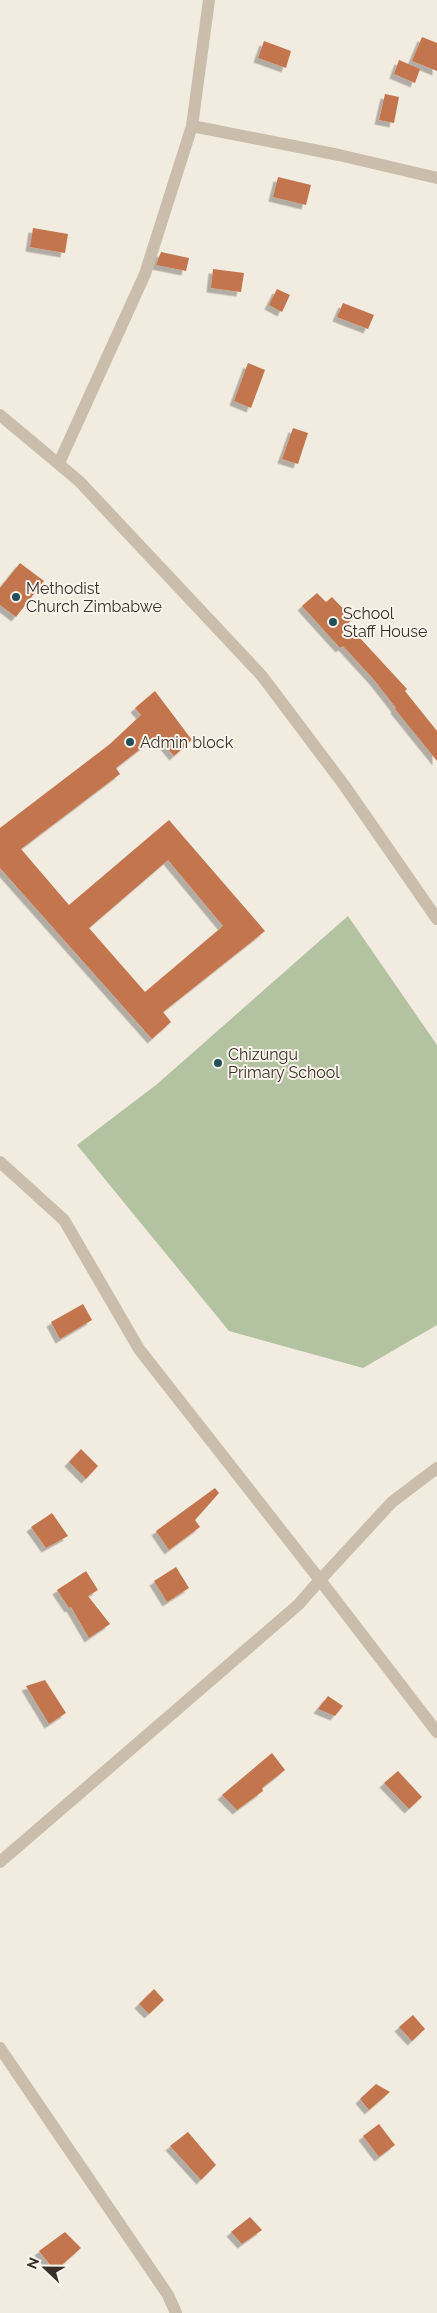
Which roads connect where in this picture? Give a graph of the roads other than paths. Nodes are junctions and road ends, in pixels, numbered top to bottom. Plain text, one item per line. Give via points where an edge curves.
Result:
1 (209, 0) edge
2 (192, 126) junction
3 (437, 178) edge
4 (0, 415) edge
5 (59, 463) junction
6 (437, 919) edge
7 (0, 1162) edge
8 (437, 1468) edge
9 (320, 1580) junction
10 (437, 1732) edge
11 (0, 1862) edge
12 (0, 2048) edge
13 (176, 2313) edge

1 - 2 street
2 - 3 street
2 - 5 street via 145,274
4 - 5 street
5 - 6 street via 262,676 344,785
7 - 9 street via 64,1220 139,1349
8 - 9 street via 392,1502
9 - 10 street
9 - 11 street via 298,1605
12 - 13 street via 168,2295

